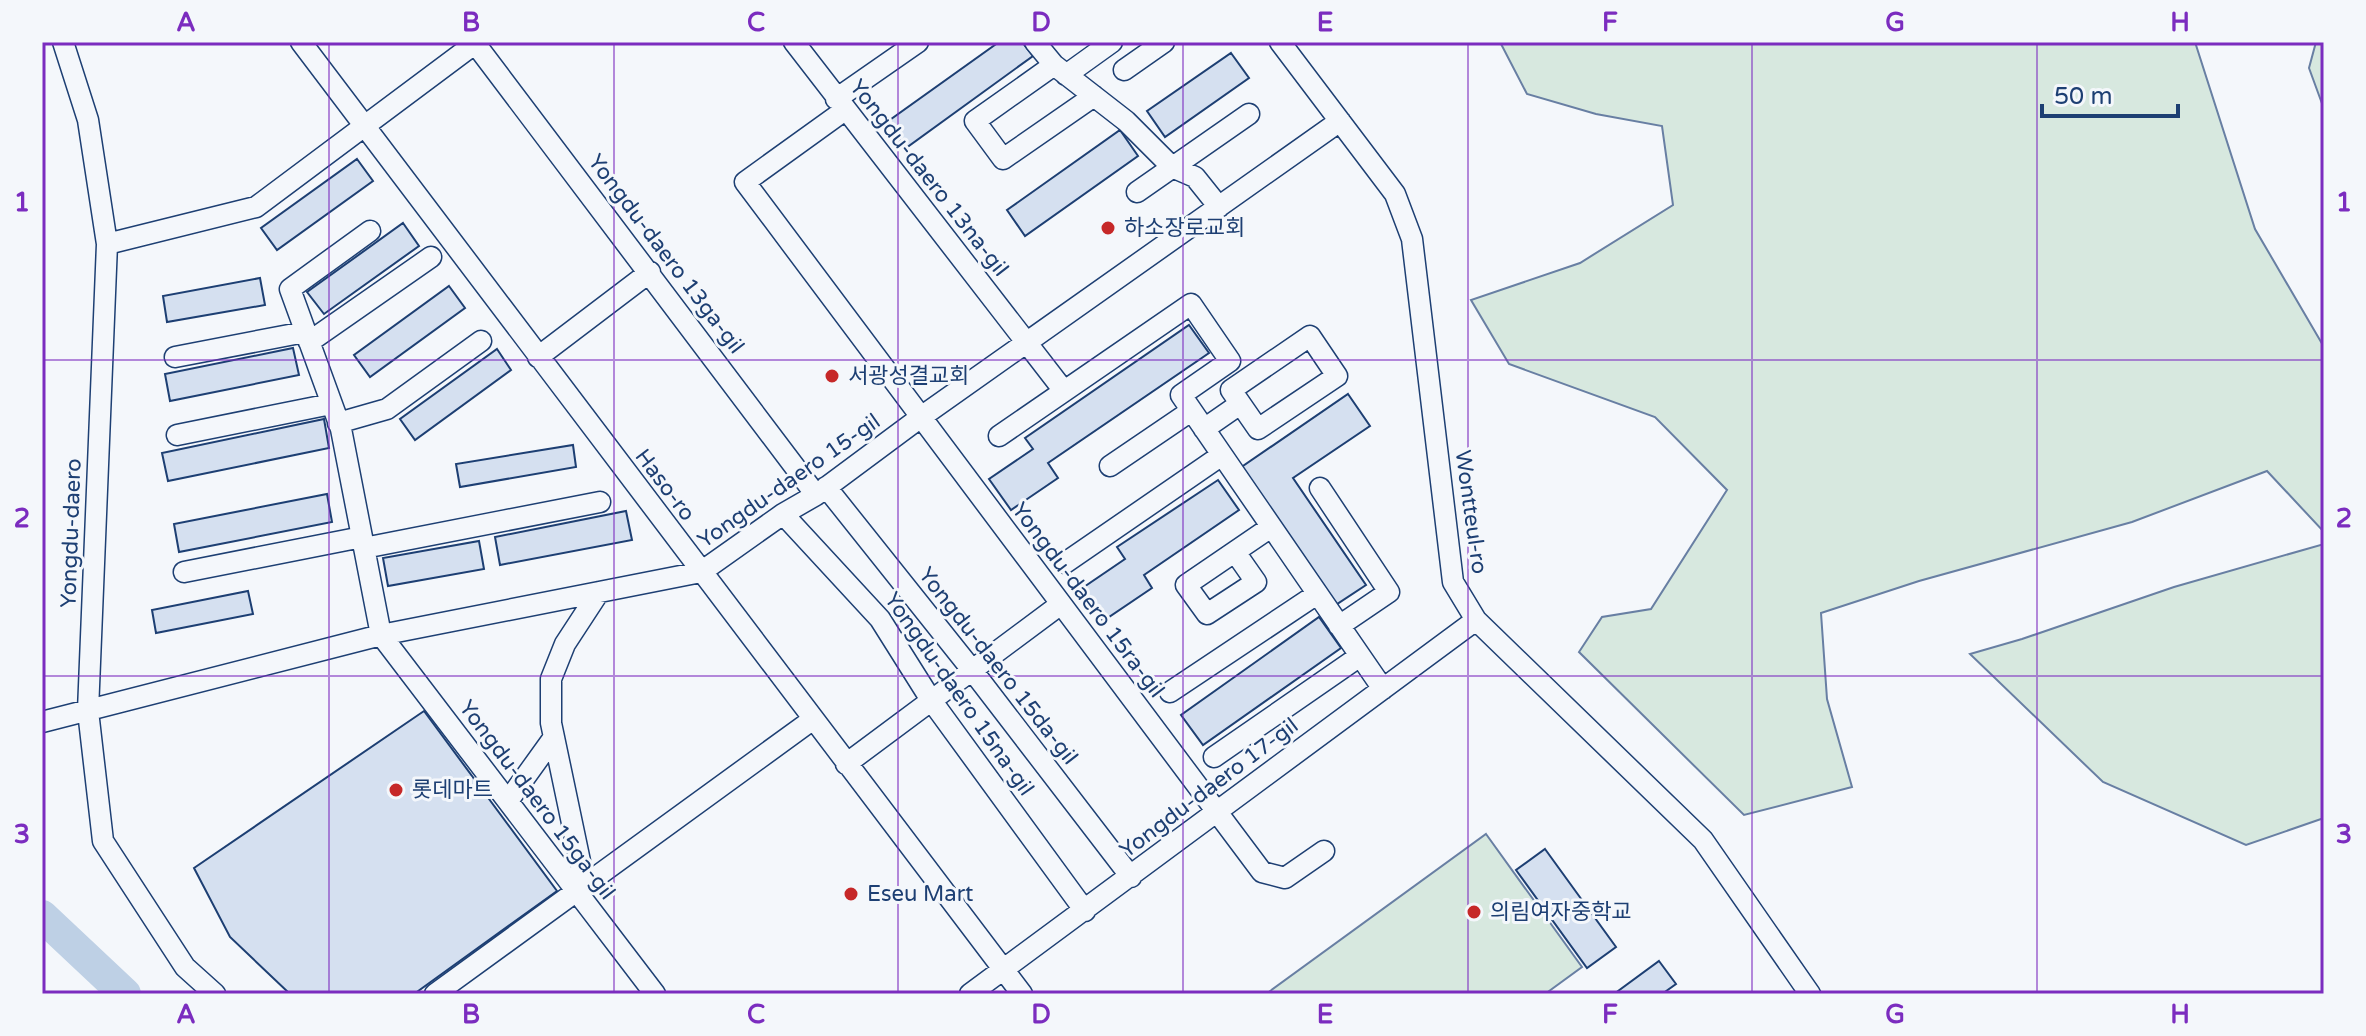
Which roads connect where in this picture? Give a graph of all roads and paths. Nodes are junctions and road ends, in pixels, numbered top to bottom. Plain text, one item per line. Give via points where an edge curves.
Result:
1 (63, 42) edge
2 (301, 42) edge
3 (475, 42) edge
4 (794, 42) edge
5 (1035, 42) edge
6 (1112, 42) edge
7 (1164, 42) edge
8 (1280, 42) edge
9 (905, 46) edge
10 (1060, 70) junction
11 (1124, 70) dead end
12 (1094, 96) junction
13 (841, 104) junction
14 (1249, 114) dead end
15 (1340, 121) junction
16 (364, 126) junction
17 (1172, 167) junction
18 (1137, 192) dead end
19 (1219, 207) junction
20 (370, 231) dead end
21 (107, 244) junction
22 (431, 257) dead end
23 (650, 272) junction
24 (307, 337) junction
25 (481, 341) dead end
26 (1027, 342) junction
27 (175, 357) dead end
28 (538, 357) junction
29 (1064, 391) junction
30 (1240, 404) junction
31 (1191, 411) junction
32 (335, 413) junction
33 (921, 417) junction
34 (1204, 429) junction
35 (177, 435) dead end
36 (999, 436) dead end
37 (1222, 455) junction
38 (1110, 466) dead end
39 (1320, 488) dead end
40 (821, 491) junction
41 (600, 502) dead end
42 (783, 514) junction
43 (1271, 527) junction
44 (363, 542) junction
45 (1235, 552) dead end
46 (1065, 563) dead end
47 (184, 572) dead end
48 (701, 572) junction
49 (599, 592) junction
50 (1317, 594) junction
51 (1061, 604) junction
52 (1476, 620) junction
53 (1339, 626) junction
54 (381, 635) junction
55 (1360, 656) junction
56 (972, 670) junction
57 (1383, 689) junction
58 (1170, 692) dead end
59 (931, 700) junction
60 (88, 711) junction
61 (812, 720) junction
62 (42, 722) edge
63 (554, 737) junction
64 (1214, 757) dead end
65 (846, 764) junction
66 (508, 801) junction
67 (1217, 812) junction
68 (1324, 851) dead end
69 (1131, 877) junction
70 (581, 888) junction
71 (1085, 911) junction
72 (1004, 970) junction
73 (463, 986) edge
74 (215, 994) edge
75 (435, 994) edge
76 (655, 994) edge
77 (970, 994) edge
78 (1022, 994) edge
79 (1810, 994) edge

1 - 21 street, Yongdu-daero via 88,120
2 - 16 street, Haso-ro
3 - 16 street
3 - 23 street, Yongdu-daero 13ga-gil
4 - 13 street, Yongdu-daero 13na-gil
5 - 10 street
6 - 10 street
7 - 11 street
8 - 15 street, Wontteul-ro
9 - 13 street
10 - 12 street
10 - 12 street via 975,121 1003,159
12 - 17 street
13 - 26 street, Yongdu-daero 13na-gil
13 - 33 street, Yongdu-daero 15ra-gil via 745,182
14 - 17 street
15 - 19 street, Yongdu-daero 15-gil
15 - 52 street, Wontteul-ro via 1395,194 1412,239 1453,582
16 - 21 street via 256,207
16 - 28 street, Haso-ro
17 - 18 street
17 - 19 street via 1195,177
19 - 26 street, Yongdu-daero 15-gil
20 - 24 street via 290,289
21 - 60 street, Yongdu-daero
22 - 24 street
23 - 28 street
23 - 40 street, Yongdu-daero 13ga-gil
24 - 27 street
24 - 32 street
25 - 32 street via 387,409
26 - 29 street, Yongdu-daero 13na-gil
26 - 33 street, Yongdu-daero 15-gil
28 - 48 street, Haso-ro
29 - 31 street via 1191,304 1230,361 1181,395
29 - 36 street
30 - 30 street via 1258,429 1337,376 1310,336 1231,390
30 - 34 street
31 - 34 street
31 - 38 street
32 - 35 street
32 - 44 street
33 - 40 street, Yongdu-daero 15-gil
33 - 51 street, Yongdu-daero 15ra-gil
34 - 37 street
37 - 43 street
37 - 46 street
39 - 53 street via 1389,592
40 - 42 street, Yongdu-daero 15-gil
40 - 56 street, Yongdu-daero 15da-gil
41 - 44 street
42 - 48 street, Yongdu-daero 15-gil
42 - 59 street, Yongdu-daero 15na-gil via 880,619
43 - 45 street
43 - 50 street
44 - 47 street
44 - 54 street
48 - 49 street, Yongdu-daero 15-gil
48 - 61 street, Haso-ro
49 - 54 street, Yongdu-daero 15-gil
49 - 63 street via 565,644 551,679
50 - 53 street
50 - 58 street
51 - 56 street
51 - 67 street, Yongdu-daero 15ra-gil
52 - 57 street, Yongdu-daero 17-gil
52 - 79 street, Wontteul-ro via 1703,840
53 - 55 street
54 - 60 street, Yongdu-daero 15-gil
54 - 66 street, Yongdu-daero 15ga-gil
55 - 57 street
55 - 64 street
56 - 59 street
56 - 69 street, Yongdu-daero 15da-gil
57 - 67 street, Yongdu-daero 17-gil
59 - 65 street
59 - 71 street, Yongdu-daero 15na-gil
60 - 62 street, Yongdu-daero 15-gil
60 - 74 street, Yongdu-daero via 103,841 185,967
61 - 65 street, Haso-ro
61 - 70 street
63 - 66 street
63 - 70 street
65 - 72 street, Haso-ro
66 - 70 street, Yongdu-daero 15ga-gil
67 - 68 street, Yongdu-daero 15ra-gil via 1262,872 1285,878
67 - 69 street, Yongdu-daero 17-gil
69 - 71 street, Yongdu-daero 17-gil
70 - 73 street
70 - 76 street, Yongdu-daero 15ga-gil
71 - 72 street, Yongdu-daero 17-gil
72 - 77 street, Yongdu-daero 17-gil
72 - 78 street, Haso-ro
73 - 75 street

